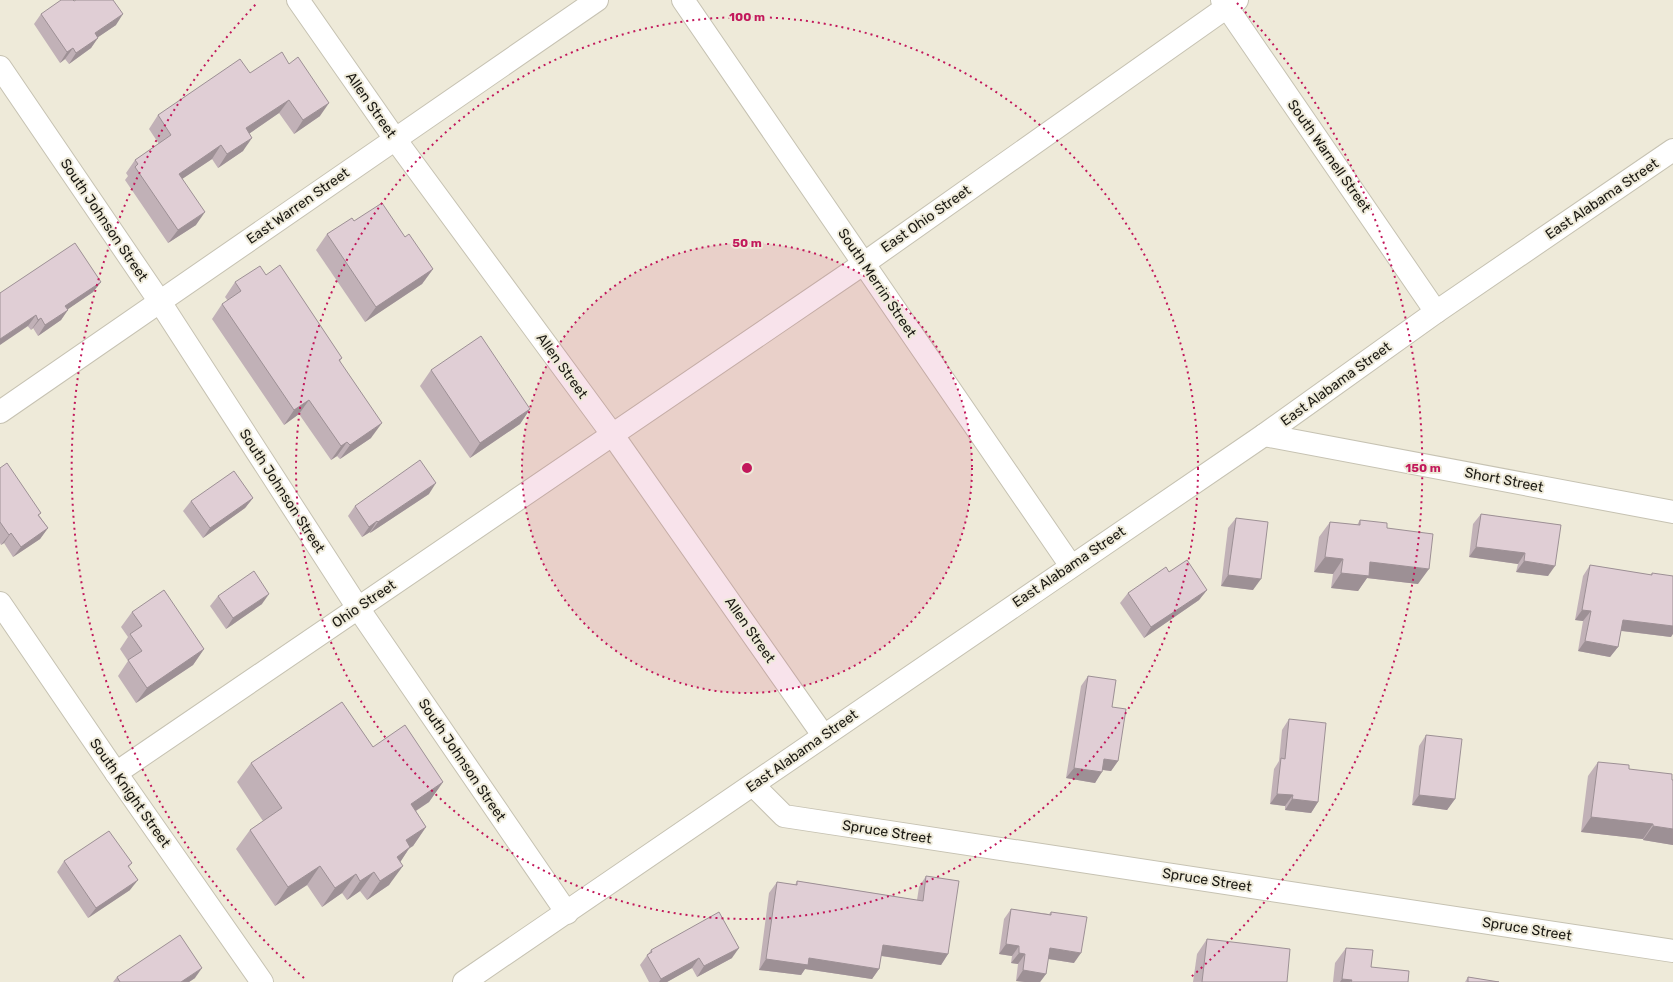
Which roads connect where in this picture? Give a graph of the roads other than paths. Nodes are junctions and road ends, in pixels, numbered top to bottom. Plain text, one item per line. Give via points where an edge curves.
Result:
1 (298, 0) edge
2 (597, 0) edge
3 (683, 0) edge
4 (1229, 3) edge
5 (0, 67) edge
6 (395, 140) junction
7 (1673, 150) edge
8 (863, 264) junction
9 (160, 302) junction
10 (1436, 312) junction
11 (0, 412) edge
12 (612, 434) junction
13 (1264, 435) junction
14 (1673, 512) edge
15 (1071, 566) junction
16 (0, 603) edge
17 (358, 608) junction
18 (823, 735) junction
19 (116, 773) junction
20 (753, 785) junction
21 (567, 913) junction
22 (1673, 951) edge
23 (262, 982) edge
24 (464, 982) edge

1 - 6 street, Allen Street
2 - 6 street, East Warren Street
3 - 8 street, South Merrin Street
4 - 8 street, East Ohio Street
4 - 10 street, South Warnell Street
5 - 9 street, South Johnson Street
6 - 9 street, East Warren Street
6 - 12 street, Allen Street
7 - 10 street, East Alabama Street
8 - 12 street, East Ohio Street
8 - 15 street, South Merrin Street
9 - 11 street, East Warren Street
9 - 17 street, South Johnson Street
10 - 13 street, East Alabama Street
12 - 17 street, Ohio Street
12 - 18 street, Allen Street
13 - 14 street, Short Street
13 - 15 street, East Alabama Street
15 - 18 street, East Alabama Street
16 - 19 street, South Knight Street
17 - 19 street, Ohio Street
17 - 21 street, South Johnson Street
18 - 20 street, East Alabama Street
19 - 23 street, South Knight Street
20 - 21 street, East Alabama Street
20 - 22 street, Spruce Street via 784,816
21 - 24 street, East Alabama Street

